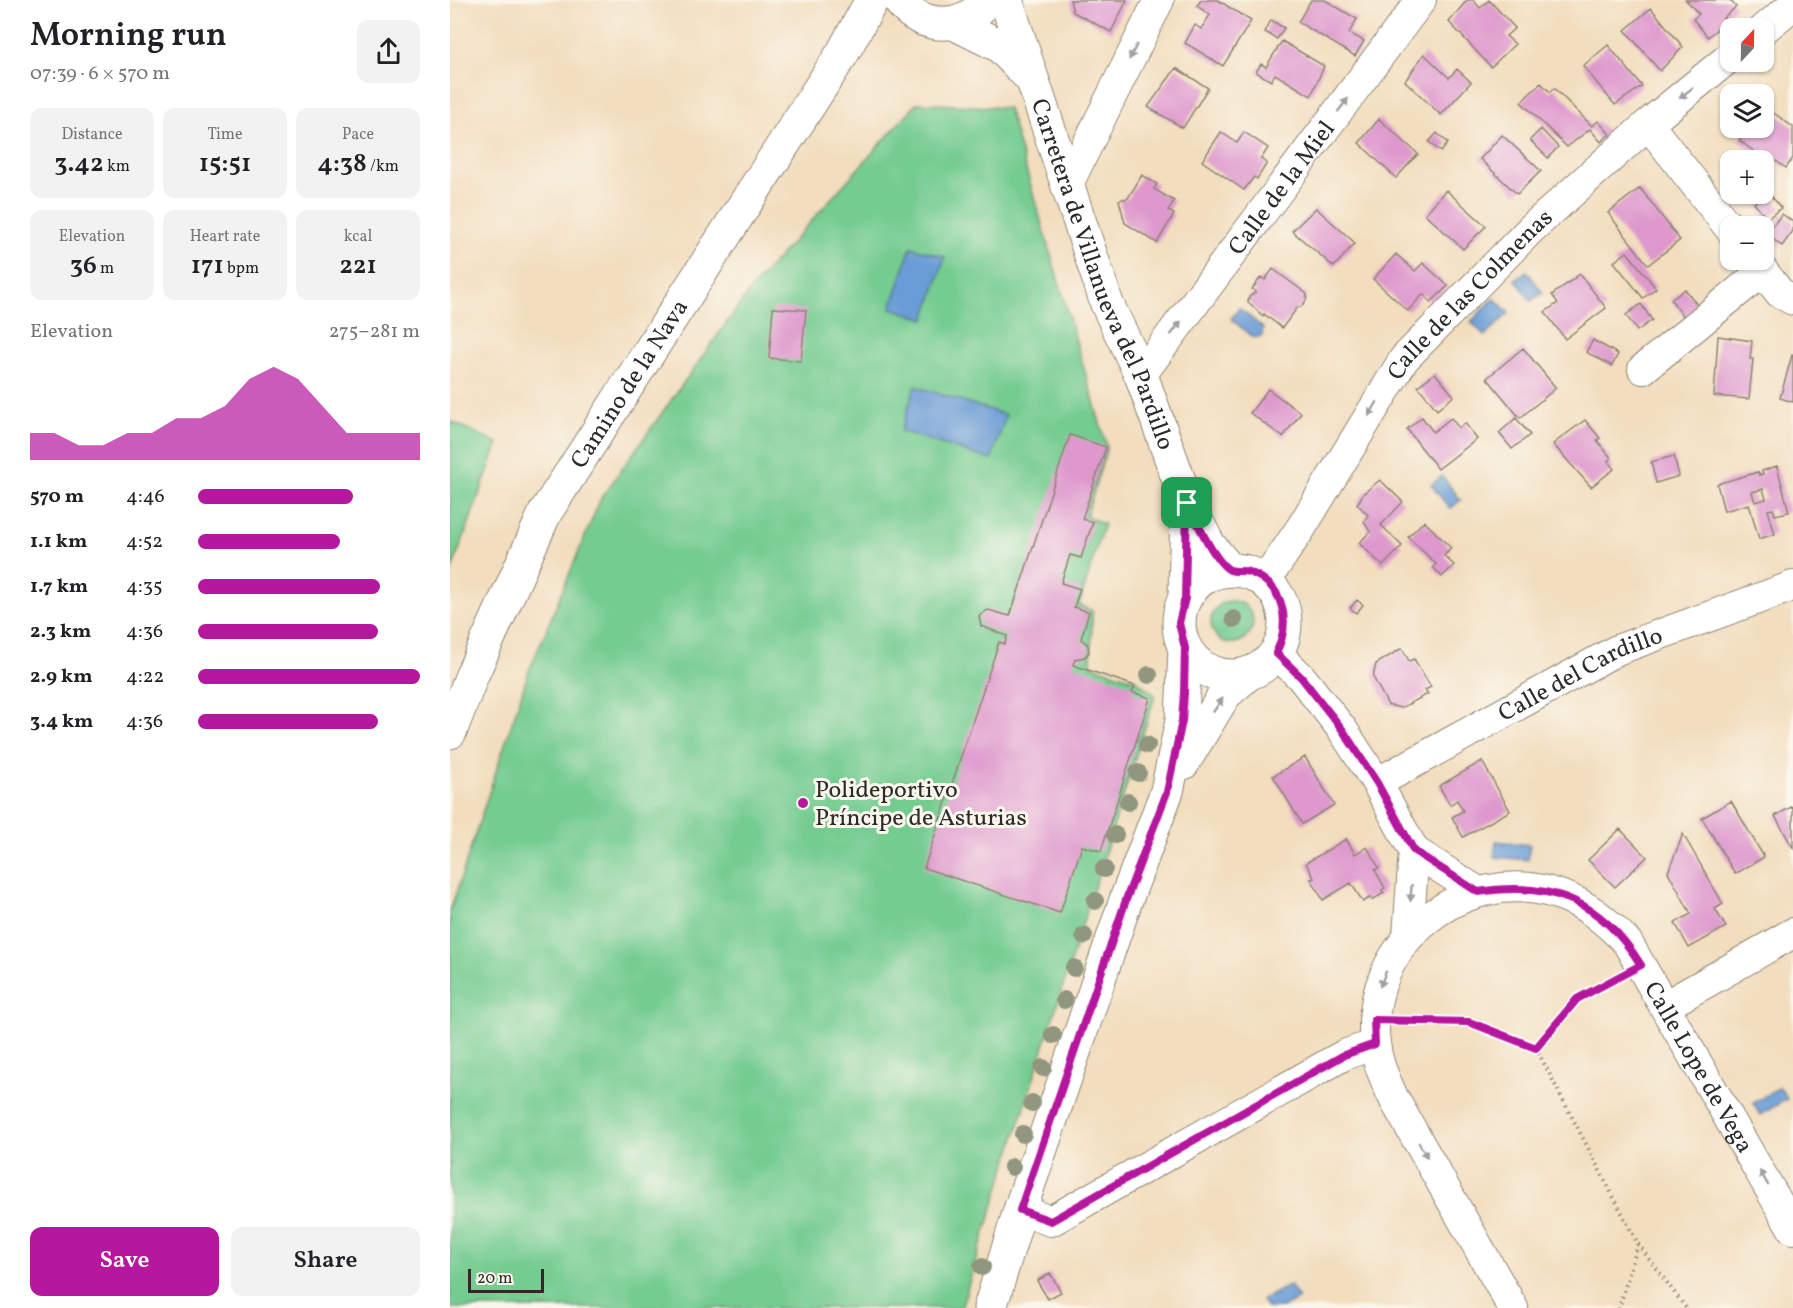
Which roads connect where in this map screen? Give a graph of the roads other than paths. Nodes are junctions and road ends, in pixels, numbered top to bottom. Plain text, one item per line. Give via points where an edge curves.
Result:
1 (872, 0) edge
2 (987, 0) edge
3 (1006, 0) edge
4 (1159, 0) edge
5 (1421, 0) edge
6 (1793, 5) edge
7 (908, 8) edge
8 (1774, 21) edge
9 (954, 23) junction
10 (842, 54) junction
11 (1720, 65) edge
12 (1031, 79) junction
13 (1648, 124) junction
14 (1068, 184) junction
15 (1720, 216) edge
16 (1754, 270) edge
17 (1762, 270) edge
18 (1793, 300) edge
19 (1642, 369) dead end
20 (1141, 375) junction
21 (1187, 503) junction
22 (1230, 570) junction
23 (1265, 581) junction
24 (1793, 586) edge
25 (1185, 598) junction
26 (1185, 648) junction
27 (1276, 653) junction
28 (1249, 673) junction
29 (450, 732) edge
30 (1377, 783) junction
31 (1167, 792) junction
32 (1414, 851) junction
33 (1478, 892) junction
34 (1418, 926) junction
35 (1793, 933) edge
36 (1665, 1006) junction
37 (1374, 1032) junction
38 (1020, 1210) junction
39 (1793, 1229) edge
40 (990, 1308) edge
41 (1513, 1308) edge

1 - 10 street, Camino de la Nava
2 - 9 street via 968,18
3 - 12 street, Carretera de Villanueva del Pardillo
4 -> 14 street
20 -> 5 street, Calle de la Miel
6 - 8 street
7 - 9 street, Carretera de Villanueva del Pardillo via 941,24
7 - 10 street, Camino de la Nava via 879,23
9 - 12 street, Carretera de Villanueva del Pardillo via 1000,46
10 - 29 street, Camino de la Nava via 545,513
11 -> 13 street, Calle de las Colmenas
12 - 14 street, Carretera de Villanueva del Pardillo
13 - 15 street
13 -> 23 street, Calle de las Colmenas via 1532,229 1404,358
14 - 20 street, Carretera de Villanueva del Pardillo via 1107,304
16 - 19 street
17 - 18 street via 1780,293
20 - 21 street, Carretera de Villanueva del Pardillo
21 - 22 street, Carretera de Villanueva del Pardillo via 1209,545
21 - 25 street, Carretera de Villanueva del Pardillo
22 - 23 street via 1249,572
22 - 25 street via 1199,581
23 - 27 street via 1276,593 1284,615 1283,639
24 - 30 street, Calle del Cardillo via 1617,650
25 - 26 street via 1179,623
26 - 28 street via 1205,669 1219,674
26 - 31 street via 1182,721
27 - 28 street
27 - 30 street via 1335,720
31 -> 28 street via 1225,694
30 - 32 street
31 - 38 street
32 - 33 street
32 -> 34 street
33 - 34 street, Calle Lope de Vega via 1452,901
33 - 36 street, Calle Lope de Vega via 1533,888 1560,894 1585,906 1627,942
34 -> 37 street via 1391,960 1379,987
35 - 36 street
39 -> 36 street, Calle Lope de Vega
37 - 38 street via 1344,1055 1051,1221
37 -> 41 street via 1382,1073 1394,1099
38 - 40 street

